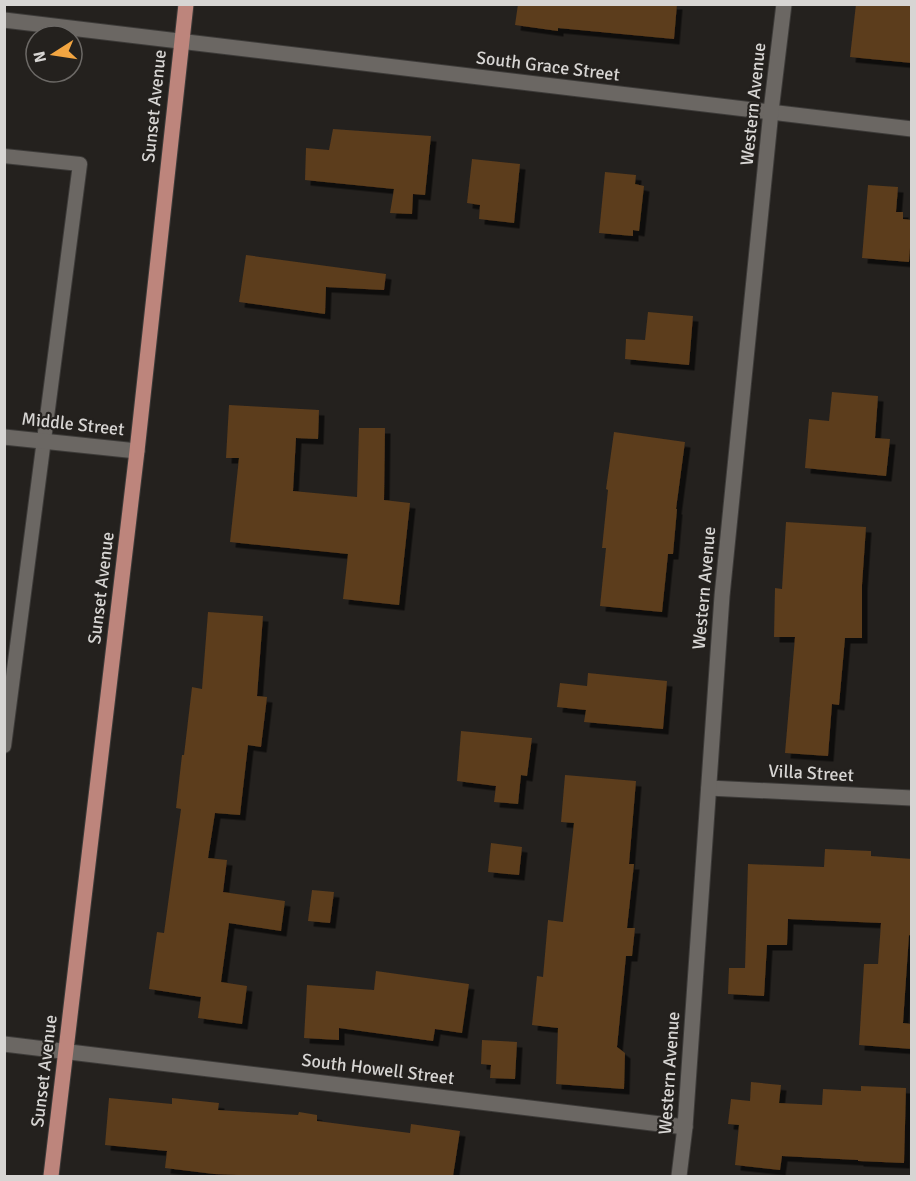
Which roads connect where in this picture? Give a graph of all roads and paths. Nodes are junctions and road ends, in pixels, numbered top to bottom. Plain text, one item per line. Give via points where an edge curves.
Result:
1 (186, 4) edge
2 (784, 4) edge
3 (4, 20) edge
4 (181, 41) junction
5 (771, 111) junction
6 (912, 129) edge
7 (4, 156) edge
8 (4, 437) edge
9 (44, 441) junction
10 (137, 451) junction
11 (4, 746) edge
12 (709, 788) junction
13 (912, 798) edge
14 (4, 1044) edge
15 (66, 1051) junction
16 (684, 1127) junction
17 (51, 1176) edge
18 (679, 1176) edge

1 - 4 main road, Sunset Avenue
2 - 5 street, Western Avenue
3 - 4 street, South Grace Street
4 - 5 street, South Grace Street
4 - 10 main road, Sunset Avenue
5 - 6 street, South Grace Street
5 - 12 street, Western Avenue via 722,596
7 - 9 lane via 80,164
8 - 9 street, Middle Street
9 - 10 street, Middle Street
9 - 11 lane
10 - 15 main road, Sunset Avenue
12 - 13 street, Villa Street
12 - 16 street, Western Avenue
14 - 15 street, South Howell Street
15 - 16 street, South Howell Street
15 - 17 main road, Sunset Avenue
16 - 18 street, Western Avenue

